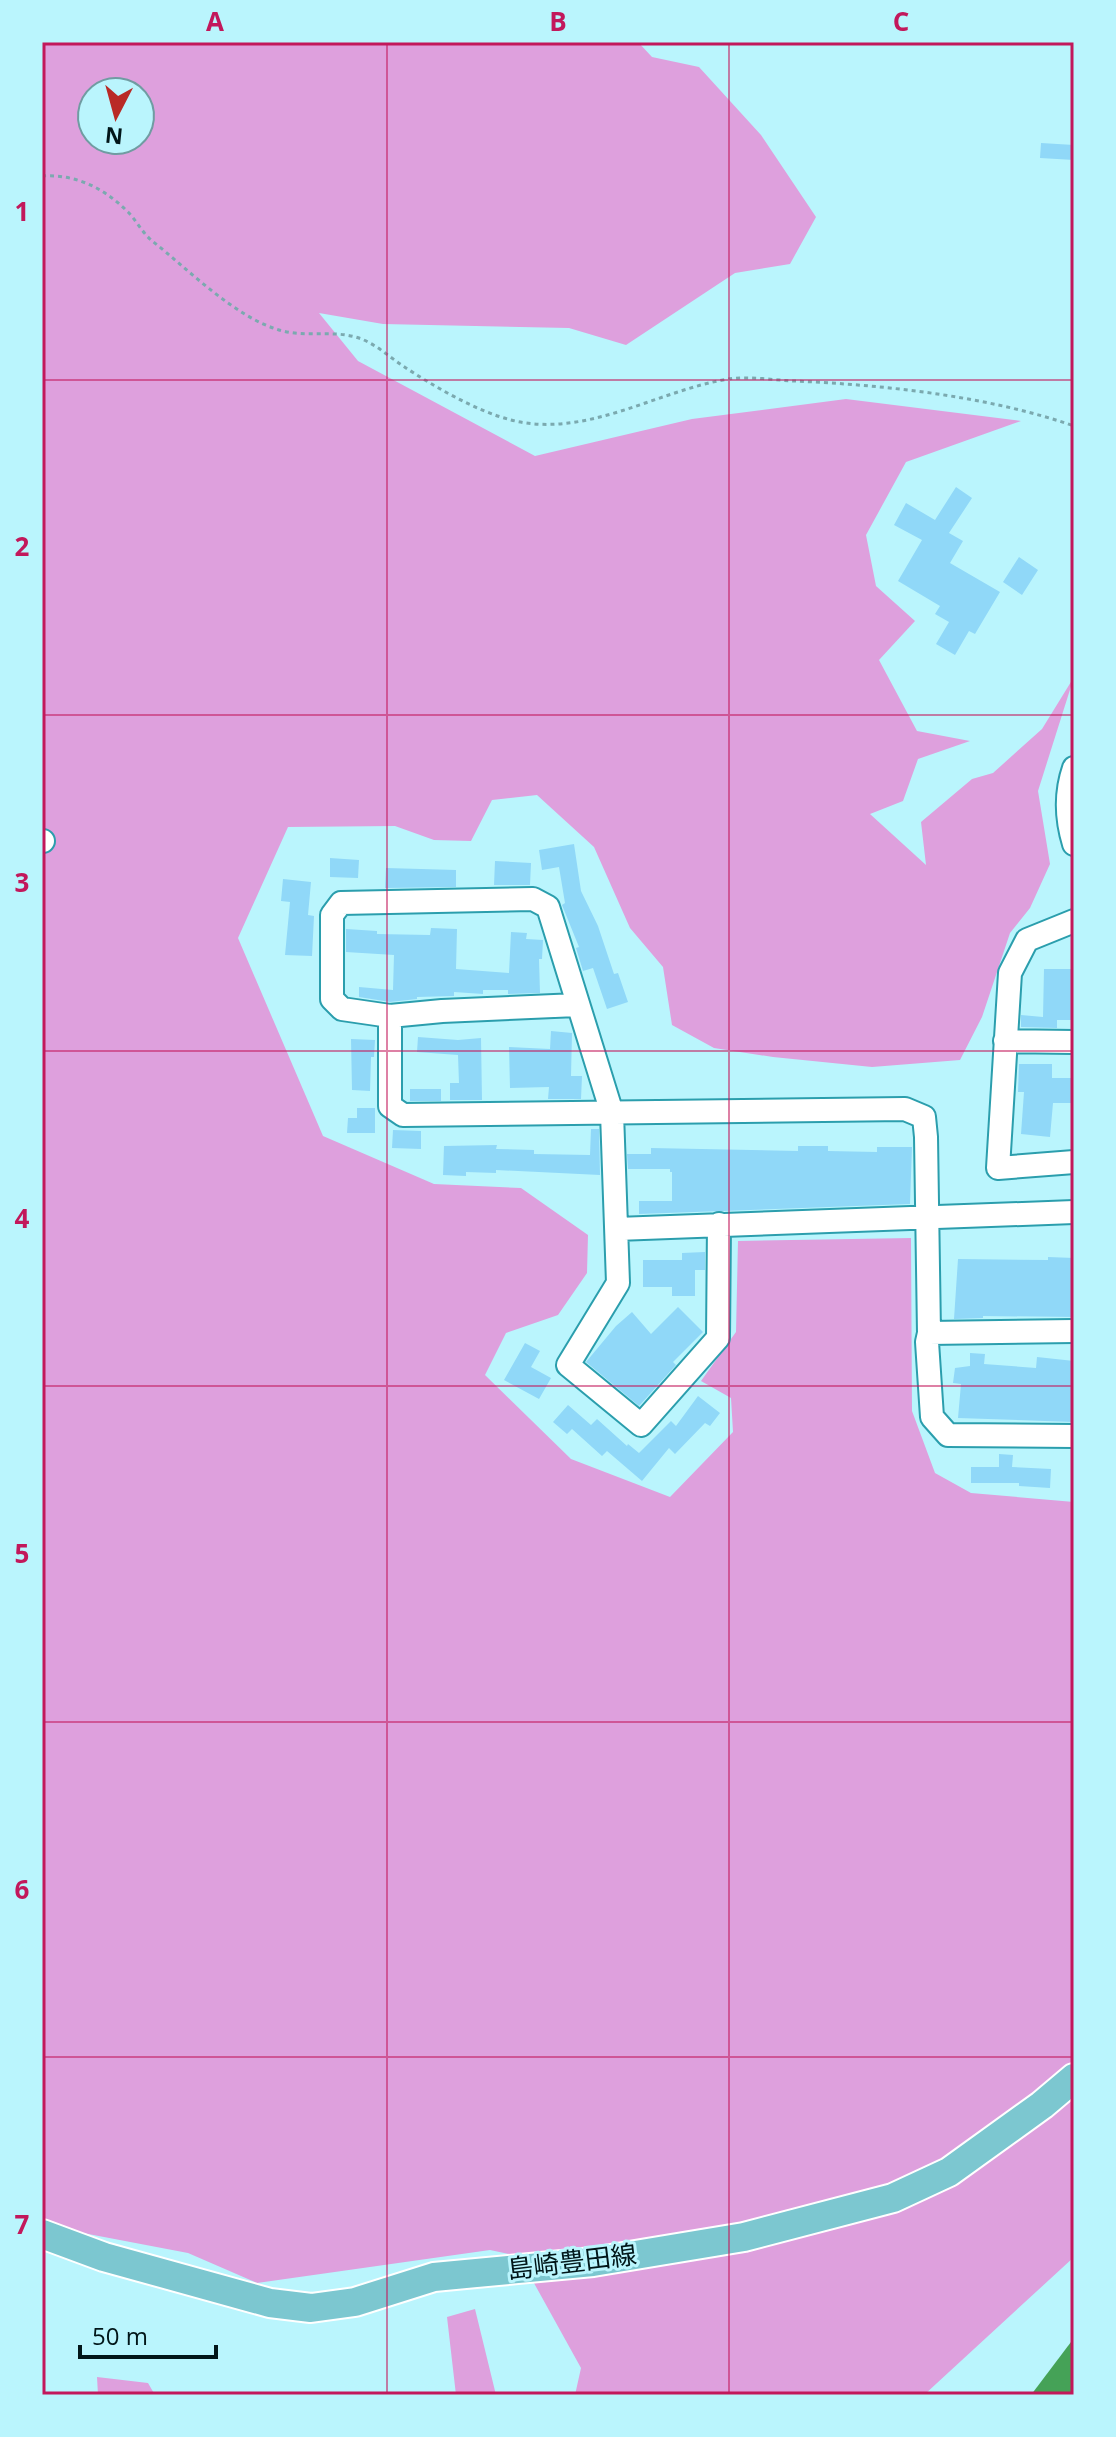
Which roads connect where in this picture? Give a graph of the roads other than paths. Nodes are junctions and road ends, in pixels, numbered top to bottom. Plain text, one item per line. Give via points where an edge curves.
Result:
1 (1074, 768) edge
2 (1074, 844) edge
3 (1074, 921) edge
4 (577, 1005) junction
5 (390, 1016) junction
6 (1005, 1041) junction
7 (1074, 1042) edge
8 (612, 1113) junction
9 (1074, 1162) edge
10 (1074, 1212) edge
11 (926, 1219) junction
12 (719, 1224) junction
13 (617, 1229) junction
14 (1074, 1331) edge
15 (929, 1333) junction
16 (1074, 1436) edge
17 (1074, 2078) edge
18 (42, 2234) edge

1 - 2 street via 1067,822
3 - 6 street via 1027,940 1010,973
4 - 5 street
4 - 5 street via 548,907 533,899 341,903 332,915 332,999 342,1009
4 - 8 street
5 - 8 street via 390,1106 403,1115
6 - 7 street
6 - 9 street via 998,1168
8 - 11 street via 905,1109 924,1117
8 - 13 street
10 - 11 street
11 - 12 street
11 - 15 street
12 - 13 street
12 - 13 street via 718,1338 641,1425 568,1365 618,1283
14 - 15 street
15 - 16 street via 932,1417 948,1435
17 - 18 main road, 島崎豊田線 via 949,2172 893,2198 744,2237 593,2262 434,2277 355,2302 311,2308 270,2303 104,2257

